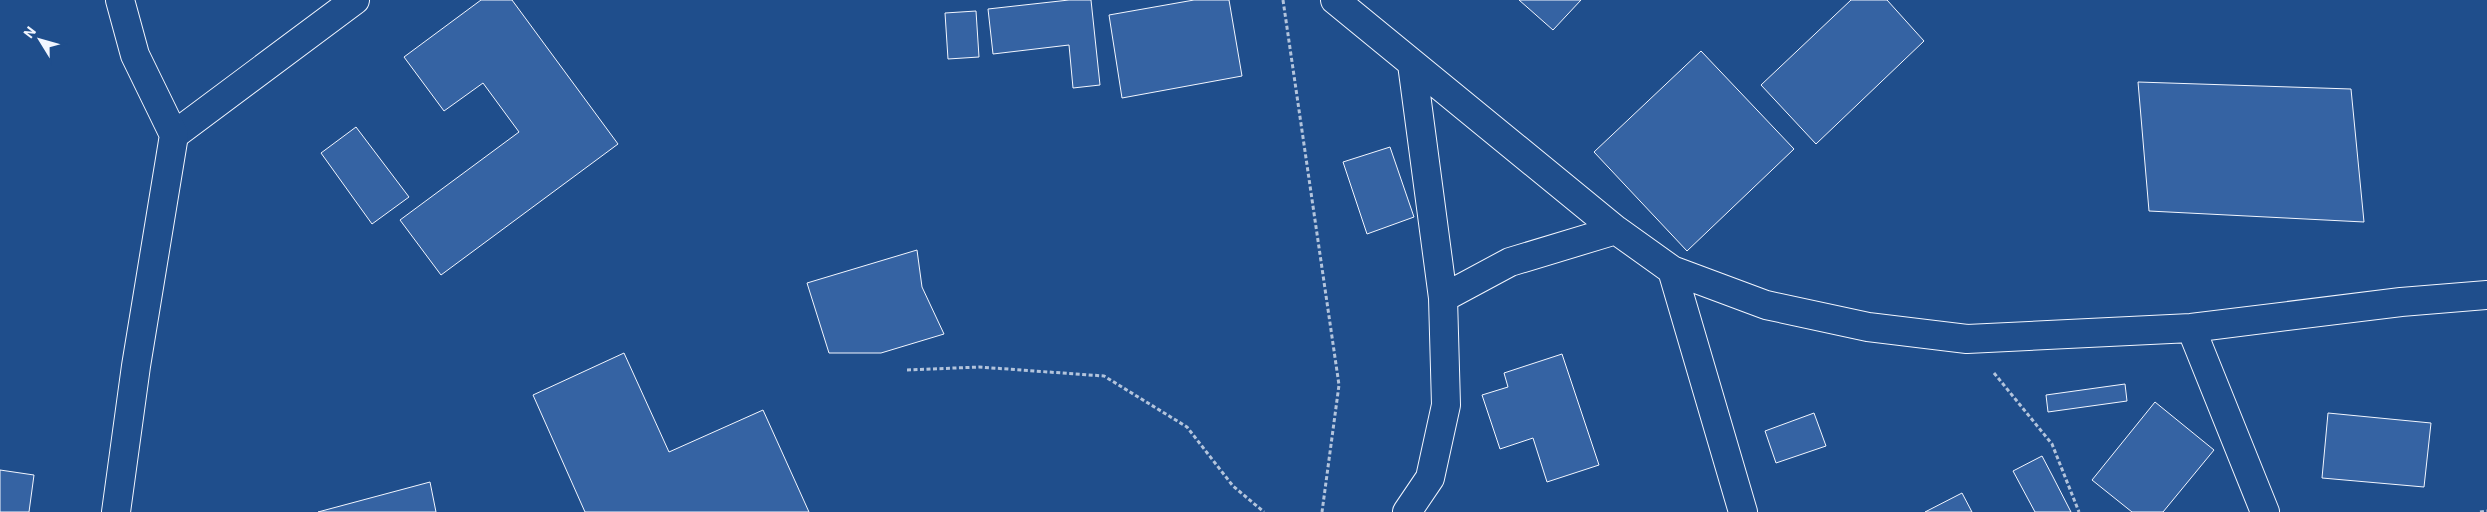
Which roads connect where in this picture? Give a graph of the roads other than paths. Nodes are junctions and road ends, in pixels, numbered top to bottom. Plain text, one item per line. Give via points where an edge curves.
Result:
1 (120, 0) edge
2 (355, 0) edge
3 (1335, 0) edge
4 (1412, 64) junction
5 (174, 135) junction
6 (1616, 230) junction
7 (1672, 270) junction
8 (2487, 295) edge
9 (1443, 298) junction
10 (2191, 328) junction
11 (116, 512) edge
12 (1407, 512) edge
13 (1743, 512) edge
14 (2265, 512) edge

1 - 5 street via 135,55
2 - 5 street
3 - 4 street
4 - 6 street
4 - 9 street
5 - 11 street
6 - 7 street
6 - 9 street via 1510,262
7 - 10 street via 1766,305 1868,327 1967,340
7 - 13 street
8 - 10 street via 2401,302
9 - 12 street via 1446,405 1430,478
10 - 14 street

